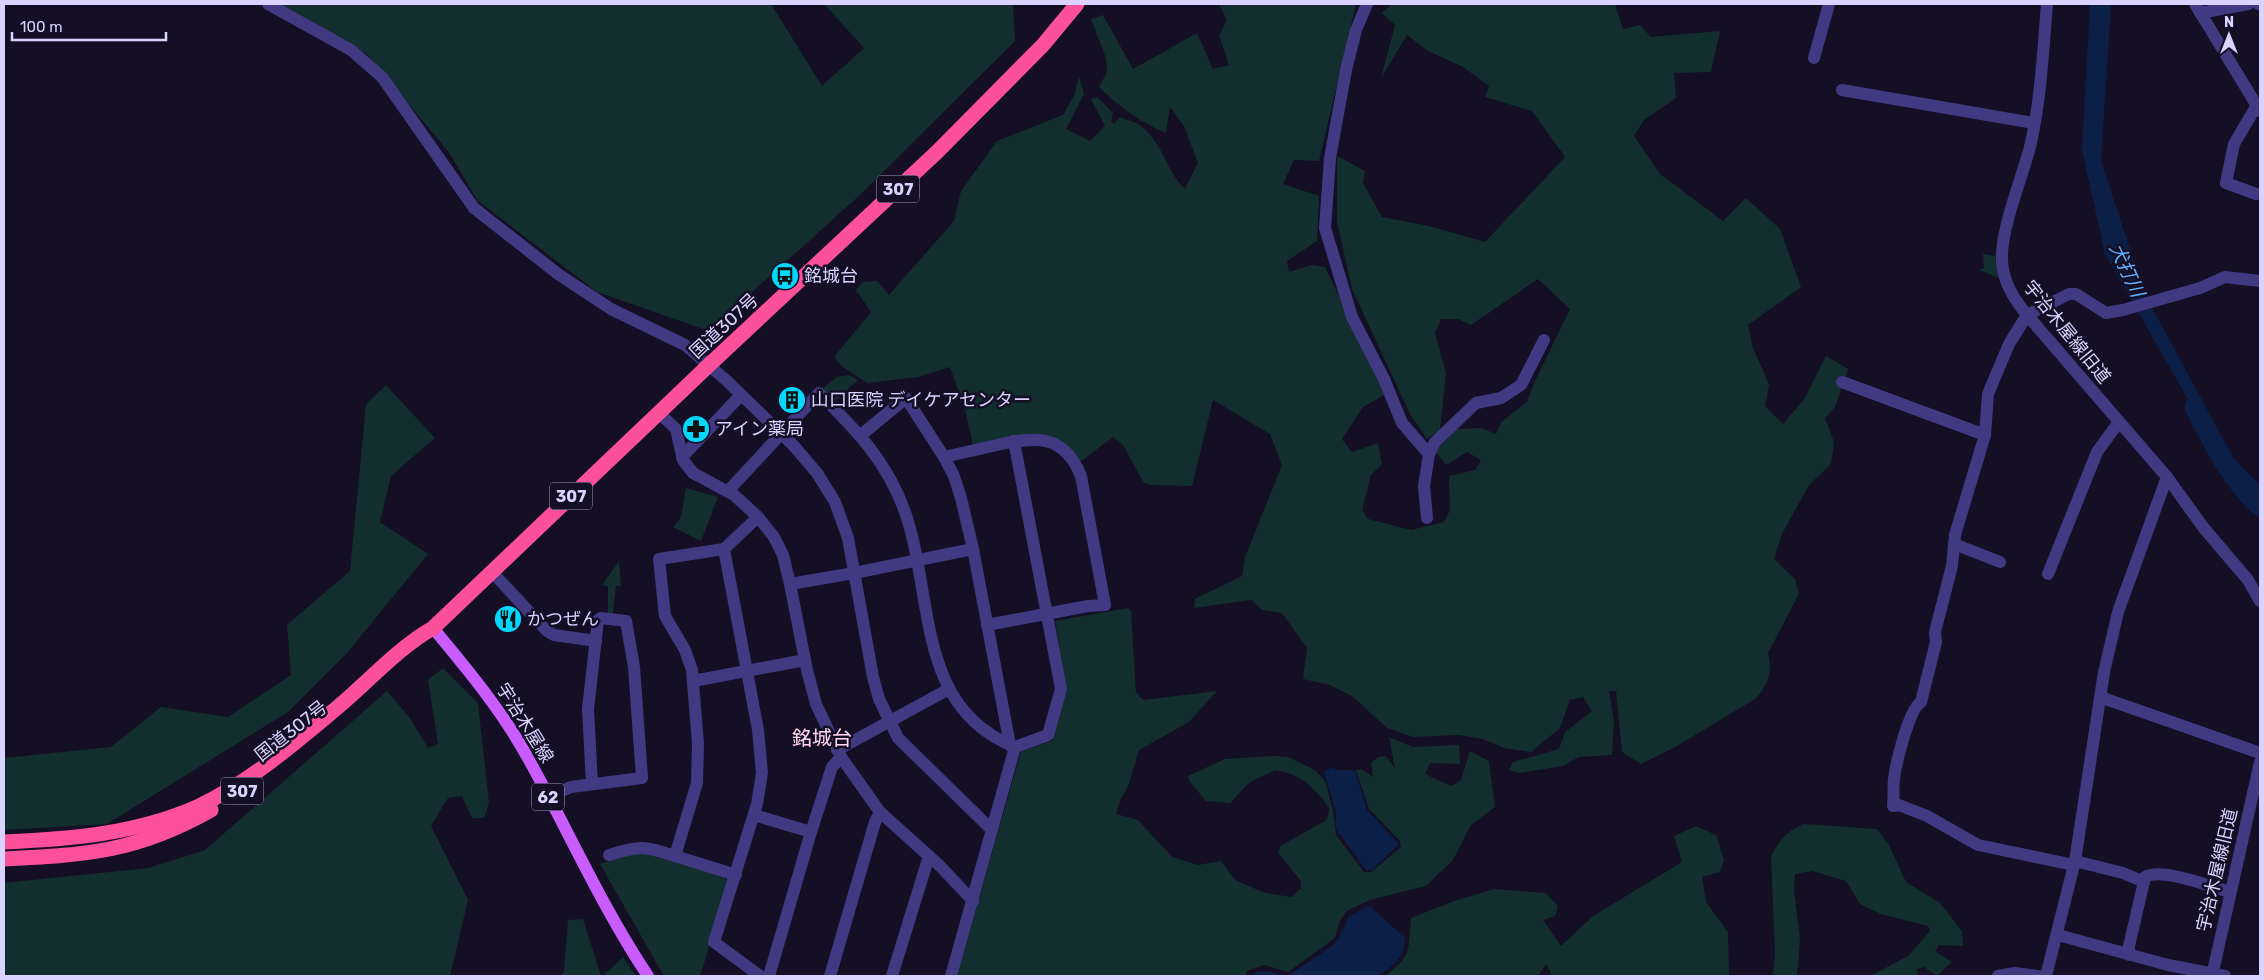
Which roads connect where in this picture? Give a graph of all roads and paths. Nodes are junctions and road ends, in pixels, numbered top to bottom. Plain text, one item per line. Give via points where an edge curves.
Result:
1 (268, 4) edge
2 (1077, 4) edge
3 (1367, 4) edge
4 (1829, 4) edge
5 (2048, 4) edge
6 (2248, 4) edge
7 (2198, 8) edge
8 (1814, 58) dead end
9 (1842, 90) dead end
10 (2258, 108) edge
11 (2034, 123) junction
12 (2256, 194) dead end
13 (2260, 281) edge
14 (2027, 315) junction
15 (1544, 340) dead end
16 (709, 365) junction
17 (1842, 382) dead end
18 (741, 395) junction
19 (659, 413) junction
20 (2119, 422) junction
21 (781, 433) junction
22 (861, 435) junction
23 (1985, 435) junction
24 (1014, 441) junction
25 (1429, 454) junction
26 (682, 457) junction
27 (944, 457) junction
28 (2167, 478) junction
29 (728, 491) junction
30 (758, 517) junction
31 (1427, 518) dead end
32 (1954, 544) junction
33 (724, 549) junction
34 (973, 549) junction
35 (917, 560) junction
36 (2000, 562) dead end
37 (492, 572) junction
38 (854, 573) junction
39 (2048, 574) dead end
40 (790, 584) junction
41 (2260, 600) edge
42 (1046, 614) junction
43 (987, 625) junction
44 (433, 628) junction
45 (596, 641) junction
46 (805, 660) junction
47 (747, 671) junction
48 (693, 681) junction
49 (949, 689) junction
50 (2100, 697) junction
51 (889, 722) junction
52 (1012, 746) junction
53 (2260, 753) edge
54 (839, 754) junction
55 (2260, 762) edge
56 (592, 784) junction
57 (548, 797) junction
58 (880, 812) junction
59 (754, 814) junction
60 (992, 830) junction
61 (811, 832) junction
62 (4, 842) edge
63 (609, 854) dead end
64 (675, 856) junction
65 (929, 856) junction
66 (4, 859) edge
67 (2074, 863) junction
68 (736, 875) junction
69 (2144, 882) junction
70 (2230, 892) junction
71 (972, 901) junction
72 (2058, 935) junction
73 (2129, 955) junction
74 (2216, 975) edge
75 (648, 976) edge
76 (760, 976) edge
77 (769, 976) edge
78 (830, 976) edge
79 (892, 976) edge
80 (952, 976) edge
81 (1998, 976) edge
82 (2038, 976) edge
83 (2046, 976) edge

1 - 16 street via 351,50 382,77 474,208 558,274 610,309 685,345
2 - 16 highway, 国道307号 / 307 via 1043,45 937,152
3 - 25 street via 1356,30 1346,70 1330,158 1325,228 1352,317 1402,423
4 - 8 street
5 - 11 street, 宇治木屋線旧道
6 - 7 street
7 - 10 street
9 - 11 street
10 - 12 street via 2234,144 2226,183
11 - 14 street, 宇治木屋線旧道 via 2002,253 2005,280 2013,298
13 - 14 street via 2225,277 2200,288 2106,313 2076,294 2069,294
14 - 20 street, 宇治木屋線旧道
14 - 23 street via 2009,344 1988,394
15 - 25 street via 1521,385 1501,398 1476,403 1435,442
16 - 18 street
16 - 19 highway, 国道307号 / 307
17 - 23 street
18 - 21 street
18 - 26 street
19 - 26 street via 676,429
19 - 37 highway, 国道307号 / 307
20 - 28 street, 宇治木屋線旧道
20 - 39 street via 2096,452
21 - 22 street via 819,393
21 - 29 street
21 - 38 street via 811,466 835,502 848,538
22 - 27 street via 906,398
22 - 35 street via 892,482 904,511
23 - 32 street
24 - 27 street
24 - 42 street
24 - 42 street via 1046,440 1057,444 1072,458 1081,476 1103,594 1105,605
25 - 31 street via 1424,486
26 - 29 street via 693,473
27 - 34 street via 954,476
28 - 41 street, 宇治木屋線旧道 via 2248,580
28 - 50 street via 2118,612
29 - 30 street
30 - 33 street
30 - 40 street via 768,527 783,555
32 - 36 street
32 - 67 street via 1952,566 1921,702 1916,705 1912,716 1894,778 1893,806 1899,805 1927,816 1978,846
33 - 47 street
33 - 48 street via 659,559 665,616 685,650
34 - 35 street
34 - 43 street
35 - 38 street
35 - 49 street via 931,641
37 - 44 highway, 国道307号 / 307
37 - 45 street via 547,632
38 - 40 street
38 - 51 street via 873,677
40 - 46 street
42 - 43 street
42 - 52 street via 1061,689 1048,735
43 - 52 street
44 - 57 main road, 宇治木屋線 / 62 via 502,715
44 - 62 highway, 国道307号 / 307 via 419,636 292,744 237,784 201,805 159,822 112,833
44 - 66 highway, 国道307号 / 307 via 425,642 345,713 249,786 201,815 165,833 116,849
45 - 56 street via 588,709
45 - 56 street via 600,618 626,620 634,667 642,778
46 - 47 street
46 - 54 street via 816,704
47 - 48 street
47 - 59 street via 761,753 761,781
48 - 64 street via 698,744 697,782
49 - 51 street
49 - 52 street via 974,721
50 - 53 street
50 - 67 street
51 - 54 street
51 - 60 street via 909,750
52 - 60 street
54 - 58 street
54 - 61 street
55 - 70 street, 宇治木屋線旧道
56 - 57 street via 571,787
57 - 75 main road, 宇治木屋線 / 62 via 609,914
58 - 65 street
58 - 78 street
59 - 61 street
59 - 68 street
60 - 71 street
61 - 77 street
63 - 64 street via 646,847
64 - 68 street
65 - 71 street
65 - 79 street
67 - 69 street via 2123,873
67 - 72 street
68 - 76 street via 714,942
69 - 70 street via 2150,874 2176,876
69 - 73 street
70 - 74 street, 宇治木屋線旧道
71 - 80 street
72 - 73 street
72 - 83 street
73 - 74 street
81 - 82 street via 2015,973

